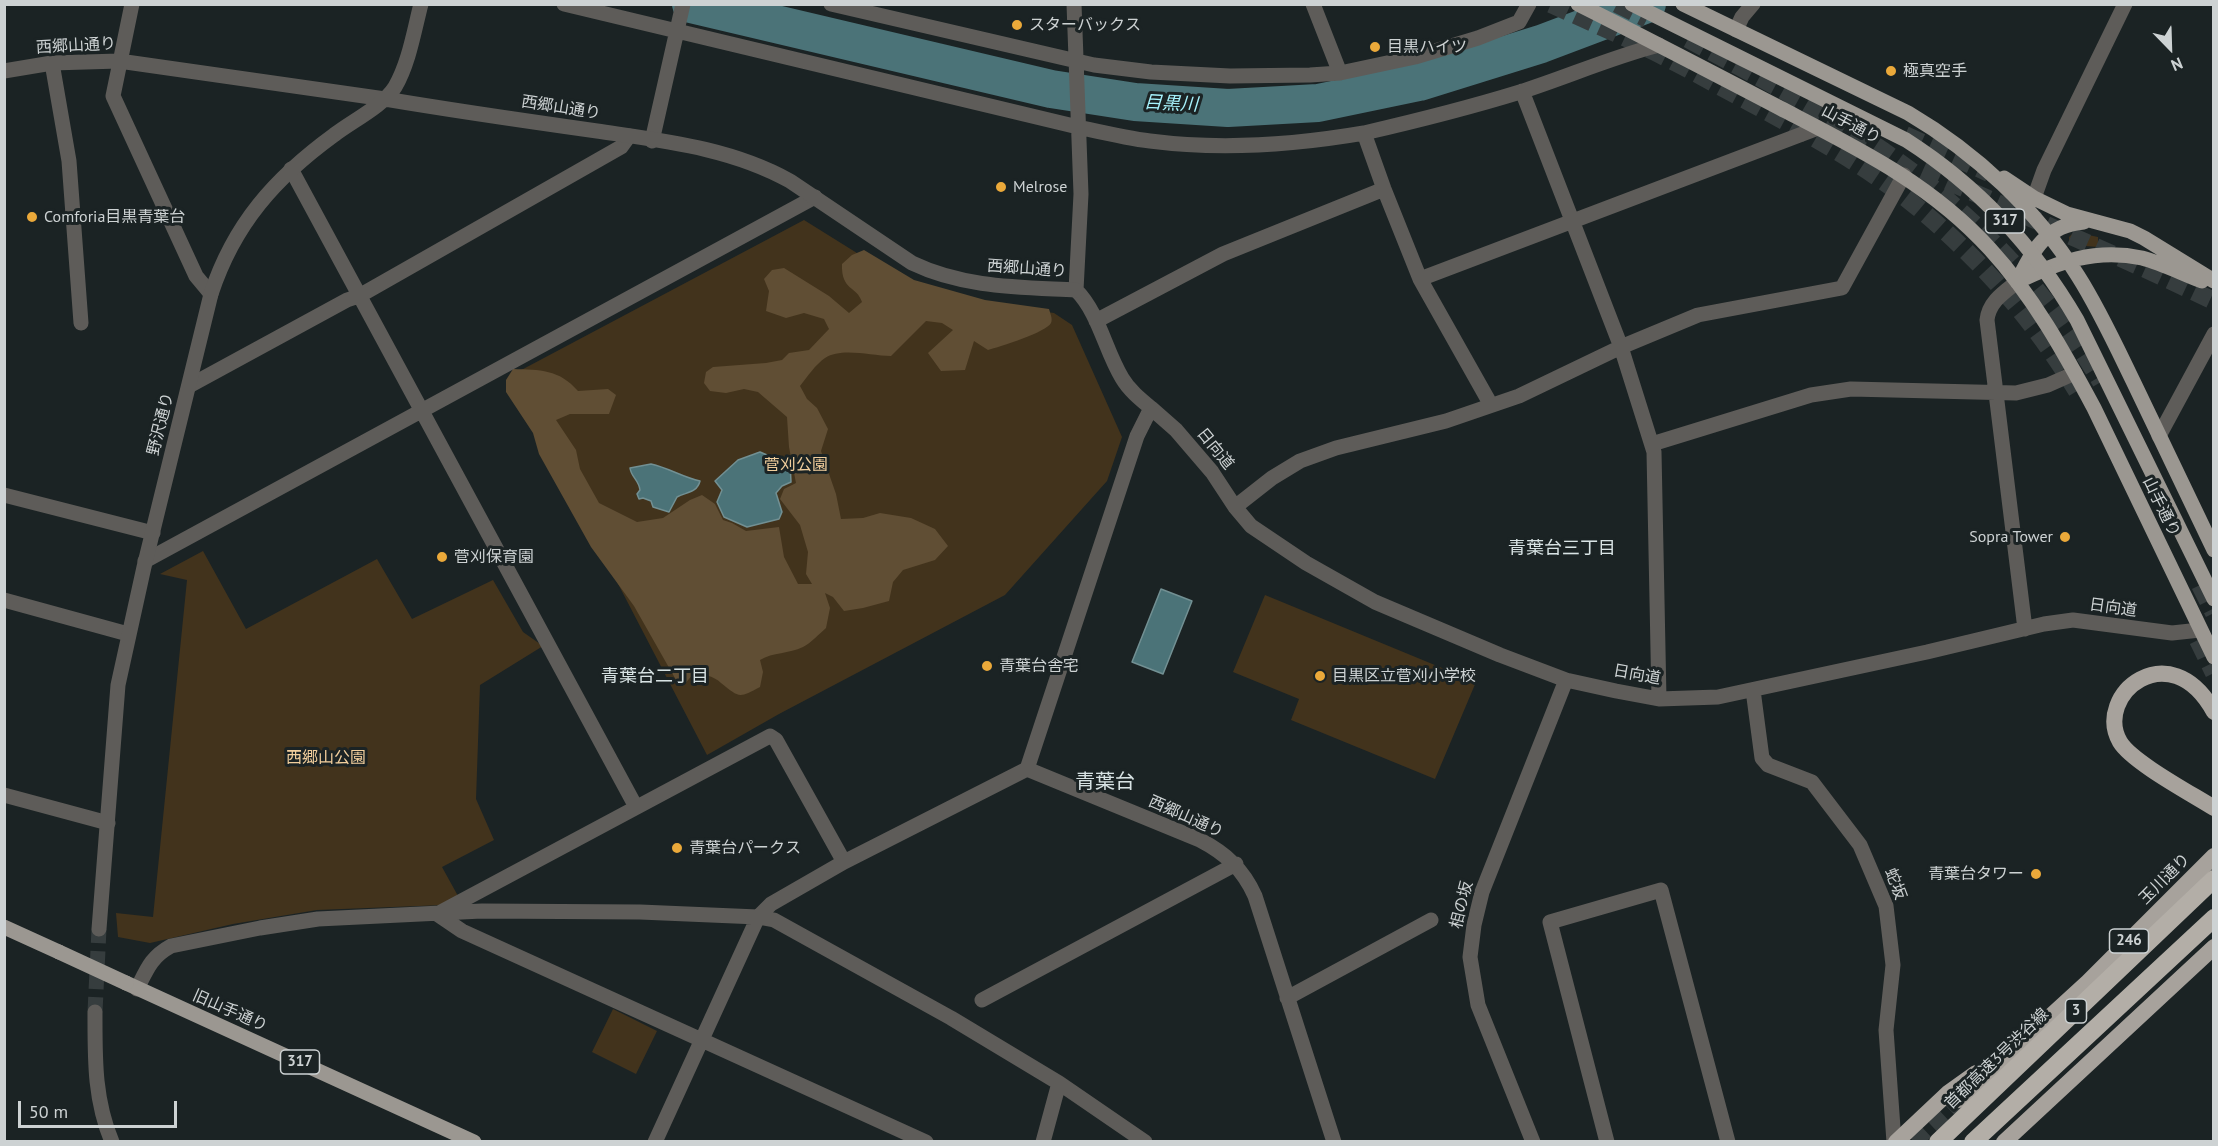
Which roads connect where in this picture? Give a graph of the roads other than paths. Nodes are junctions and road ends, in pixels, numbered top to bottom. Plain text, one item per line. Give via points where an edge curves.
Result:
1 (132, 4) edge
2 (421, 4) edge
3 (564, 4) edge
4 (683, 4) edge
5 (831, 4) edge
6 (1074, 4) edge
7 (1313, 4) edge
8 (1529, 4) edge
9 (1632, 4) edge
10 (1683, 4) edge
11 (1752, 4) edge
12 (2125, 4) edge
13 (1579, 5) edge
14 (677, 27) junction
15 (1736, 30) junction
16 (1659, 45) junction
17 (119, 61) junction
18 (52, 63) junction
19 (1076, 65) junction
20 (4, 71) edge
21 (1340, 73) junction
22 (1522, 91) junction
23 (385, 99) junction
24 (1078, 123) junction
25 (1818, 128) junction
26 (1364, 133) junction
27 (629, 136) junction
28 (652, 141) junction
29 (1970, 155) junction
30 (291, 169) junction
31 (1904, 175) junction
32 (1384, 189) junction
33 (815, 197) junction
34 (2034, 198) junction
35 (1573, 221) junction
36 (2090, 221) junction
37 (2048, 234) junction
38 (2067, 260) junction
39 (1420, 279) junction
40 (2214, 280) edge
41 (2017, 282) junction
42 (2214, 286) edge
43 (1076, 290) junction
44 (211, 294) junction
45 (359, 296) junction
46 (1096, 321) junction
47 (81, 323) dead end
48 (2214, 334) edge
49 (1621, 347) junction
50 (2075, 373) junction
51 (189, 386) junction
52 (1995, 394) junction
53 (1491, 405) junction
54 (1151, 408) junction
55 (421, 411) junction
56 (2160, 436) junction
57 (1652, 444) junction
58 (4, 495) edge
59 (1235, 507) junction
60 (153, 533) junction
61 (2212, 544) edge
62 (145, 561) junction
63 (2214, 599) edge
64 (4, 600) edge
65 (2025, 629) junction
66 (2200, 630) junction
67 (128, 634) junction
68 (2214, 657) edge
69 (1566, 680) junction
70 (1753, 690) junction
71 (1659, 699) junction
72 (2214, 712) edge
73 (1027, 769) junction
74 (4, 795) edge
75 (636, 807) junction
76 (2214, 808) edge
77 (108, 822) junction
78 (2214, 856) edge
79 (844, 862) junction
80 (1236, 864) junction
81 (2214, 879) edge
82 (437, 914) junction
83 (758, 917) junction
84 (2214, 918) edge
85 (1431, 920) dead end
86 (4, 927) edge
87 (99, 929) tunnel mouth
88 (2214, 931) edge
89 (2214, 947) edge
90 (131, 986) junction
91 (1287, 998) junction
92 (982, 1000) dead end
93 (95, 1012) tunnel mouth
94 (2043, 1025) junction
95 (2095, 1029) junction
96 (700, 1039) junction
97 (2081, 1069) junction
98 (1059, 1083) junction
99 (1959, 1100) tunnel mouth
100 (112, 1142) edge
101 (474, 1142) edge
102 (655, 1142) edge
103 (926, 1142) edge
104 (1043, 1142) edge
105 (1145, 1142) edge
106 (1334, 1142) edge
107 (1533, 1142) edge
108 (1607, 1142) edge
109 (1728, 1142) edge
110 (1895, 1142) edge
111 (1938, 1142) edge
112 (1973, 1142) edge
113 (2004, 1142) edge
114 (2019, 1142) edge

1 - 17 street
2 - 23 street, 野沢通り via 401,75
3 - 14 street
4 - 14 street
5 - 19 street
6 - 19 street
7 - 21 street
8 - 21 street via 1519,22 1478,38
9 - 63 main road, 317, bridge via 1906,140 1948,169 1997,213 2035,257 2077,320
10 - 15 main road
11 - 15 street
12 - 34 street
13 - 16 main road, 山手通り / 317
14 - 24 street
14 - 28 street
15 - 29 main road via 1908,113
16 - 22 street
16 - 25 main road, 山手通り / 317
17 - 18 street, 西郷山通り
17 - 23 street, 西郷山通り
17 - 44 street via 113,96 196,276
18 - 20 street, 西郷山通り
18 - 47 street via 69,161
19 - 21 street via 1184,74
19 - 24 street
22 - 26 street
22 - 35 street
23 - 27 street, 西郷山通り
23 - 30 street, 野沢通り
24 - 26 street via 1149,141 1207,146 1314,141
24 - 43 street via 1081,195
25 - 31 main road, 山手通り / 317
25 - 35 street
26 - 32 street
27 - 28 street, 西郷山通り
27 - 45 street via 621,147
28 - 33 street, 西郷山通り via 732,155 772,171
29 - 34 main road, 317
29 - 37 main road
30 - 44 street, 野沢通り via 270,190 234,239
30 - 45 street
31 - 41 main road, 山手通り / 317 via 1962,221
31 - 49 street via 1842,288 1698,315
32 - 39 street
32 - 46 street via 1223,254
33 - 43 street, 西郷山通り via 912,263 937,273 996,286
33 - 55 street
34 - 36 main road, 317
35 - 39 street
35 - 49 street
36 - 37 main road, 317 via 2061,226
36 - 40 main road, 317 via 2130,231
37 - 38 main road
37 - 41 main road, 317
38 - 41 main road
38 - 42 main road via 2106,255 2142,258
38 - 56 main road via 2108,330
39 - 53 street
41 - 50 main road, 山手通り / 317
41 - 52 street via 1988,310
43 - 46 street, 西郷山通り
44 - 51 street, 野沢通り
45 - 51 street
45 - 55 street
46 - 54 street, 西郷山通り via 1123,380
48 - 56 street
49 - 53 street via 1519,396
49 - 57 street
50 - 52 street via 2048,385
50 - 66 main road, 山手通り / 317
51 - 60 street, 野沢通り
52 - 57 street via 1841,390 1811,395
52 - 65 street
53 - 59 street via 1300,461
54 - 59 street, 日向道 via 1191,447
54 - 73 street via 1137,436
55 - 62 street
55 - 75 street
56 - 61 main road
57 - 71 street
58 - 60 street
59 - 69 street, 日向道 via 1251,526 1375,602
60 - 62 street, 野沢通り
62 - 67 street, 野沢通り
64 - 67 street
65 - 66 street, 日向道 via 2073,620 2161,632
65 - 70 street, 日向道
66 - 68 main road, 山手通り / 317
67 - 77 street, 野沢通り via 117,696
69 - 71 street, 日向道
69 - 107 street, 相の坂 via 1482,892 1470,957 1478,1005
70 - 71 street, 日向道 via 1718,697
70 - 110 street, 蛇坂 via 1762,758 1768,765 1812,782 1860,845 1886,906 1893,965 1886,1030
72 - 76 highway via 2190,682 2168,673 2156,673 2136,682 2122,697 2114,720 2121,743 2133,757
73 - 79 street
73 - 80 street, 西郷山通り via 1200,840
74 - 77 street
75 - 79 street via 770,736 776,740
75 - 82 street
77 - 87 street, 野沢通り
78 - 94 highway, 玉川通り / 246
79 - 83 street via 771,904
80 - 91 street, 西郷山通り via 1255,896
80 - 92 street
81 - 111 highway, 首都高速3号渋谷線 / 3, bridge
82 - 83 street via 628,912
82 - 90 street via 318,919 171,946 159,953
82 - 96 street via 462,932
83 - 96 street
83 - 98 street via 774,920
84 - 95 highway, 3
85 - 91 street
86 - 90 main road, 旧山手通り / 317, bridge
88 - 95 highway
89 - 97 highway
90 - 101 main road, 旧山手通り / 317
91 - 106 street, 西郷山通り
93 - 100 street via 94,1071
94 - 99 highway, 玉川通り / 246
94 - 110 highway, 246 via 1948,1093
95 - 112 highway, 3
96 - 102 street
96 - 103 street
97 - 113 highway
97 - 114 highway
98 - 104 street
98 - 105 street
108 - 109 street via 1550,922 1661,890

